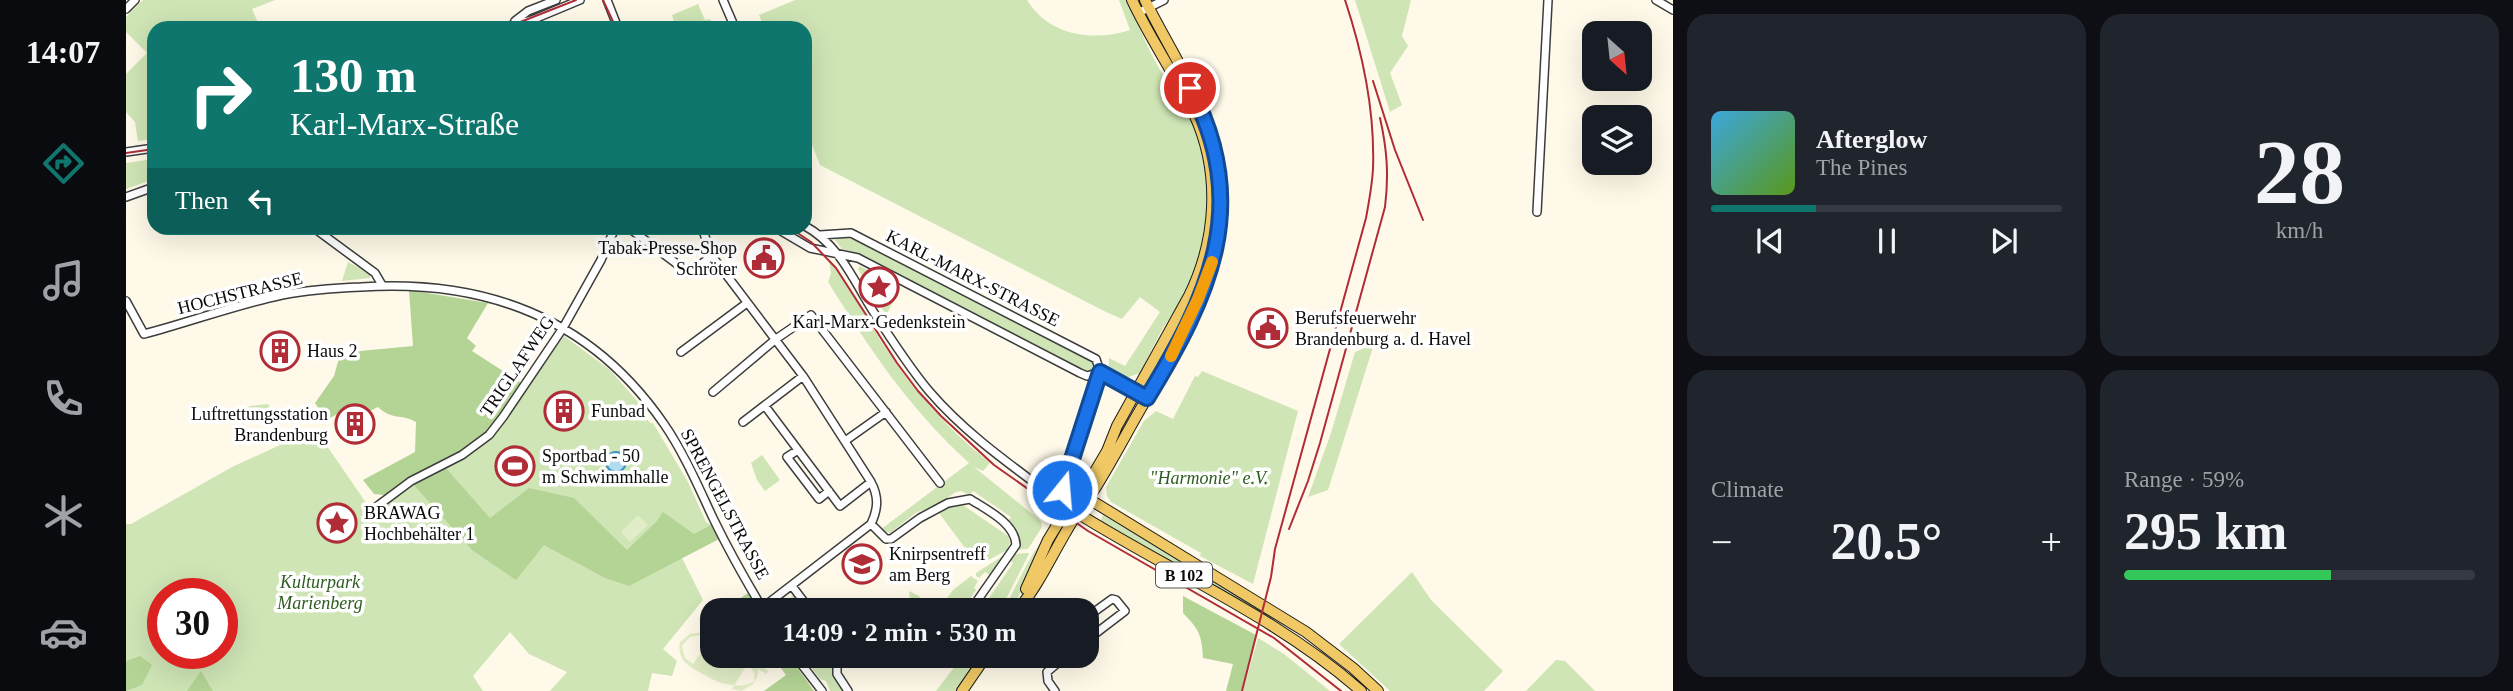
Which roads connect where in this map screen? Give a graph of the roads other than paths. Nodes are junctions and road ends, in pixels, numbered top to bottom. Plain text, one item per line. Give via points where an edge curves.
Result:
1 (135, 0) edge
2 (556, 0) edge
3 (580, 0) edge
4 (607, 0) edge
5 (723, 0) edge
6 (1132, 0) edge
7 (1164, 0) edge
8 (1548, 0) edge
9 (1656, 0) edge
10 (1147, 4) edge
11 (126, 9) edge
12 (1673, 10) edge
13 (1138, 13) junction
14 (515, 21) edge
15 (525, 21) edge
16 (615, 21) edge
17 (732, 21) edge
18 (147, 149) edge
19 (126, 152) edge
20 (147, 190) edge
21 (126, 197) edge
22 (1537, 212) dead end
23 (812, 230) edge
24 (323, 235) edge
25 (612, 235) edge
26 (638, 235) edge
27 (704, 235) edge
28 (788, 235) edge
29 (820, 235) junction
30 (839, 254) junction
31 (712, 256) junction
32 (382, 285) junction
33 (126, 302) edge
34 (747, 303) junction
35 (563, 328) junction
36 (776, 339) junction
37 (681, 352) dead end
38 (1100, 372) junction
39 (803, 376) junction
40 (713, 392) dead end
41 (1137, 392) junction
42 (1147, 398) junction
43 (765, 406) junction
44 (886, 412) junction
45 (743, 422) dead end
46 (845, 441) junction
47 (798, 450) junction
48 (871, 482) junction
49 (940, 483) dead end
50 (829, 491) junction
51 (1084, 496) junction
52 (372, 510) dead end
53 (1073, 510) junction
54 (871, 524) junction
55 (792, 586) junction
56 (757, 598) edge
57 (777, 598) edge
58 (801, 598) edge
59 (979, 598) edge
60 (1022, 598) edge
61 (1099, 608) edge
62 (1099, 631) edge
63 (804, 668) edge
64 (837, 668) edge
65 (978, 668) edge
66 (1052, 668) edge
67 (822, 691) edge
68 (848, 691) edge
69 (962, 691) edge
70 (1055, 691) edge
71 (1361, 691) edge
72 (1378, 691) edge

1 - 11 street
2 - 14 street
3 - 15 street
4 - 16 street
5 - 17 street
6 - 13 main road
7 - 10 street
8 - 22 street
9 - 12 street
10 - 13 street
10 - 42 main road via 1210,130 1221,199 1218,237 1207,277
13 - 41 main road via 1198,125 1209,164 1212,203 1209,239 1196,281
18 - 19 street
20 - 21 street
23 - 29 street, KARL-MARX-STRASSE
24 - 32 street via 375,273
25 - 35 street, TRIGLAFWEG
26 - 31 street via 689,273
27 - 31 street
28 - 30 street, KARL-MARX-STRASSE via 810,248
29 - 30 street, KARL-MARX-STRASSE
29 - 38 street, KARL-MARX-STRASSE via 851,233 1096,359
30 - 38 street, KARL-MARX-STRASSE via 858,258 1080,373
30 - 38 street via 930,392 988,448 1051,495 1062,490
31 - 34 street
32 - 33 street, HOCHSTRASSE via 282,295 144,334
32 - 35 street, HOCHSTRASSE via 476,294 519,306
34 - 36 street
34 - 37 street
35 - 52 street, TRIGLAFWEG via 489,435
35 - 56 street, SPRENGELSTRASSE via 612,363 663,422
36 - 39 street
36 - 40 street
36 - 44 street via 811,314
38 - 41 street, KARL-MARX-STRASSE
39 - 43 street
39 - 46 street
41 - 42 street, KARL-MARX-STRASSE
41 - 51 main road
42 - 51 main road
43 - 45 street
43 - 47 street
44 - 46 street
44 - 49 street
46 - 48 street
47 - 50 street
47 - 50 street via 787,457 819,499
48 - 50 street via 841,506
48 - 54 street via 877,501
51 - 53 main road
51 - 72 main road, B 102 via 1306,632
53 - 60 main road via 1038,559
53 - 71 main road, B 102 via 1261,619
54 - 55 street
54 - 59 street via 891,539 948,503 970,499 1007,525 1016,545
55 - 57 street
55 - 58 street
61 - 62 street via 1112,599 1125,611
63 - 67 street
64 - 68 street
65 - 69 main road
66 - 70 street via 1048,681

